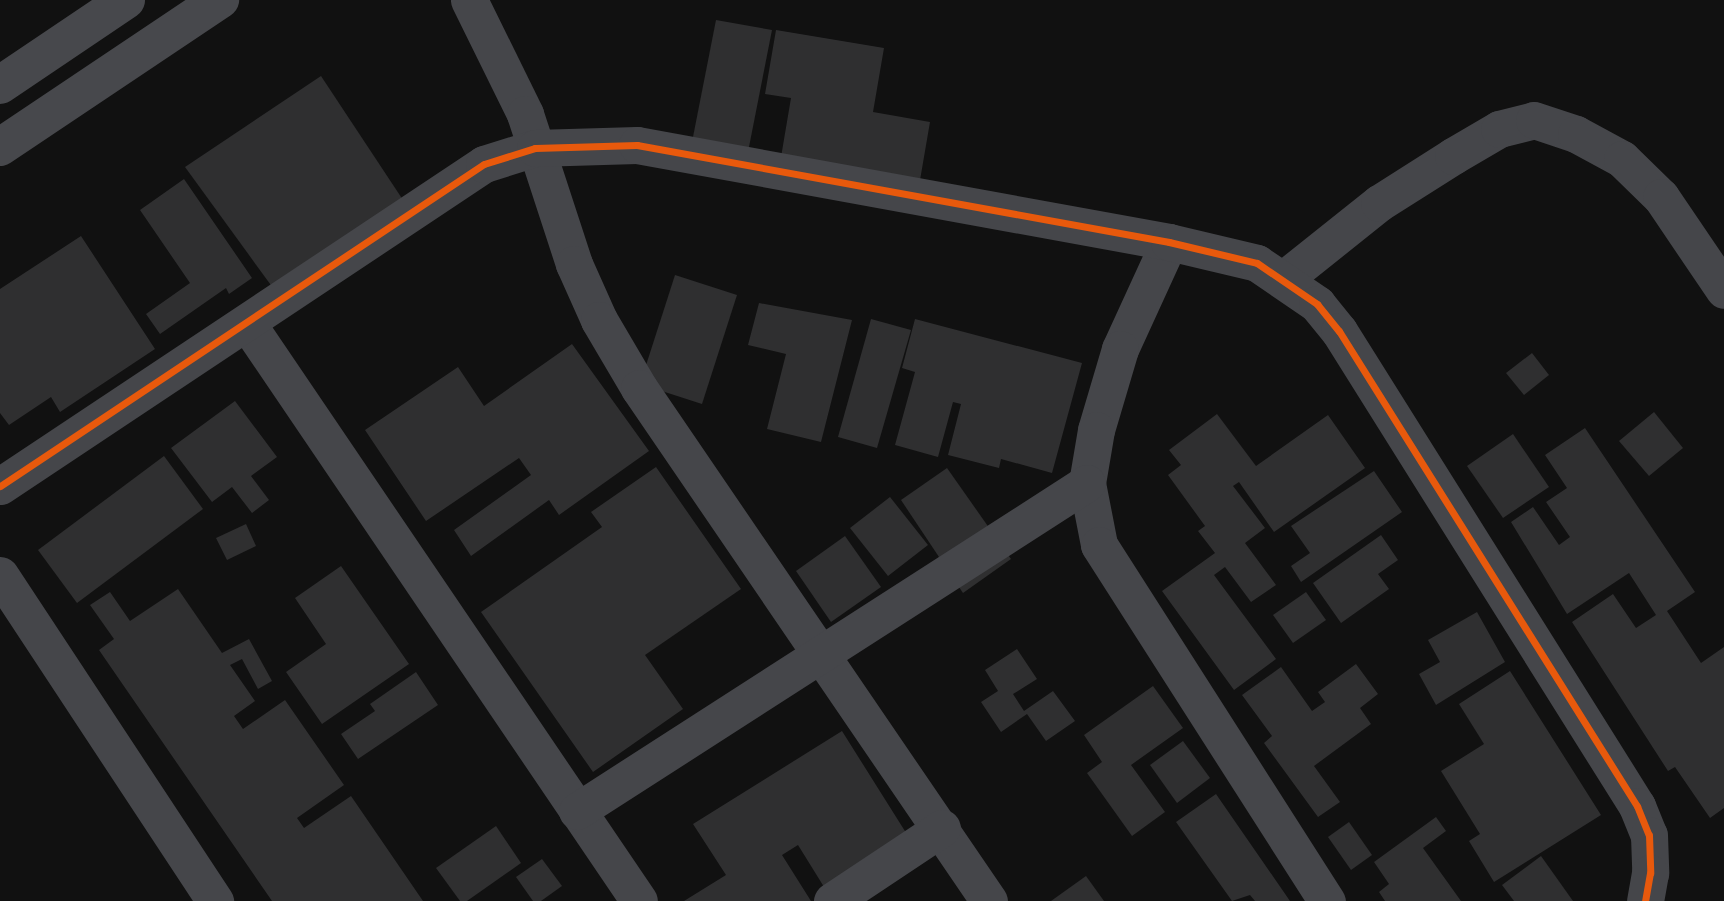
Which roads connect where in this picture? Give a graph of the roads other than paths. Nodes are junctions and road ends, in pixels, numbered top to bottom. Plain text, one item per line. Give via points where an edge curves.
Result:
1 (126, 0) edge
2 (220, 0) edge
3 (468, 0) edge
4 (0, 85) edge
5 (0, 146) edge
6 (535, 148) junction
7 (1169, 242) junction
8 (1285, 278) junction
9 (1724, 290) edge
10 (247, 323) junction
11 (1087, 483) junction
12 (0, 486) edge
13 (0, 575) edge
14 (823, 652) junction
15 (577, 811) junction
16 (942, 828) junction
17 (215, 901) edge
18 (639, 901) edge
19 (832, 901) edge
20 (989, 901) edge
21 (1327, 901) edge
22 (1645, 901) edge

1 - 4 main road
2 - 5 main road
3 - 6 street via 501,58
6 - 7 street via 637,145
6 - 10 street via 484,164
6 - 14 street via 574,264 599,320 639,388
7 - 8 street via 1257,263
7 - 11 street via 1120,349 1096,430
8 - 9 street via 1379,203 1453,156 1499,129 1534,120 1576,134 1622,159 1661,197
8 - 22 street via 1317,304 1339,331 1637,806 1649,835
10 - 12 street
10 - 15 street
11 - 14 street
11 - 21 street via 1099,545
13 - 17 street
14 - 15 street
14 - 16 street
15 - 18 street
16 - 19 street
16 - 20 street

